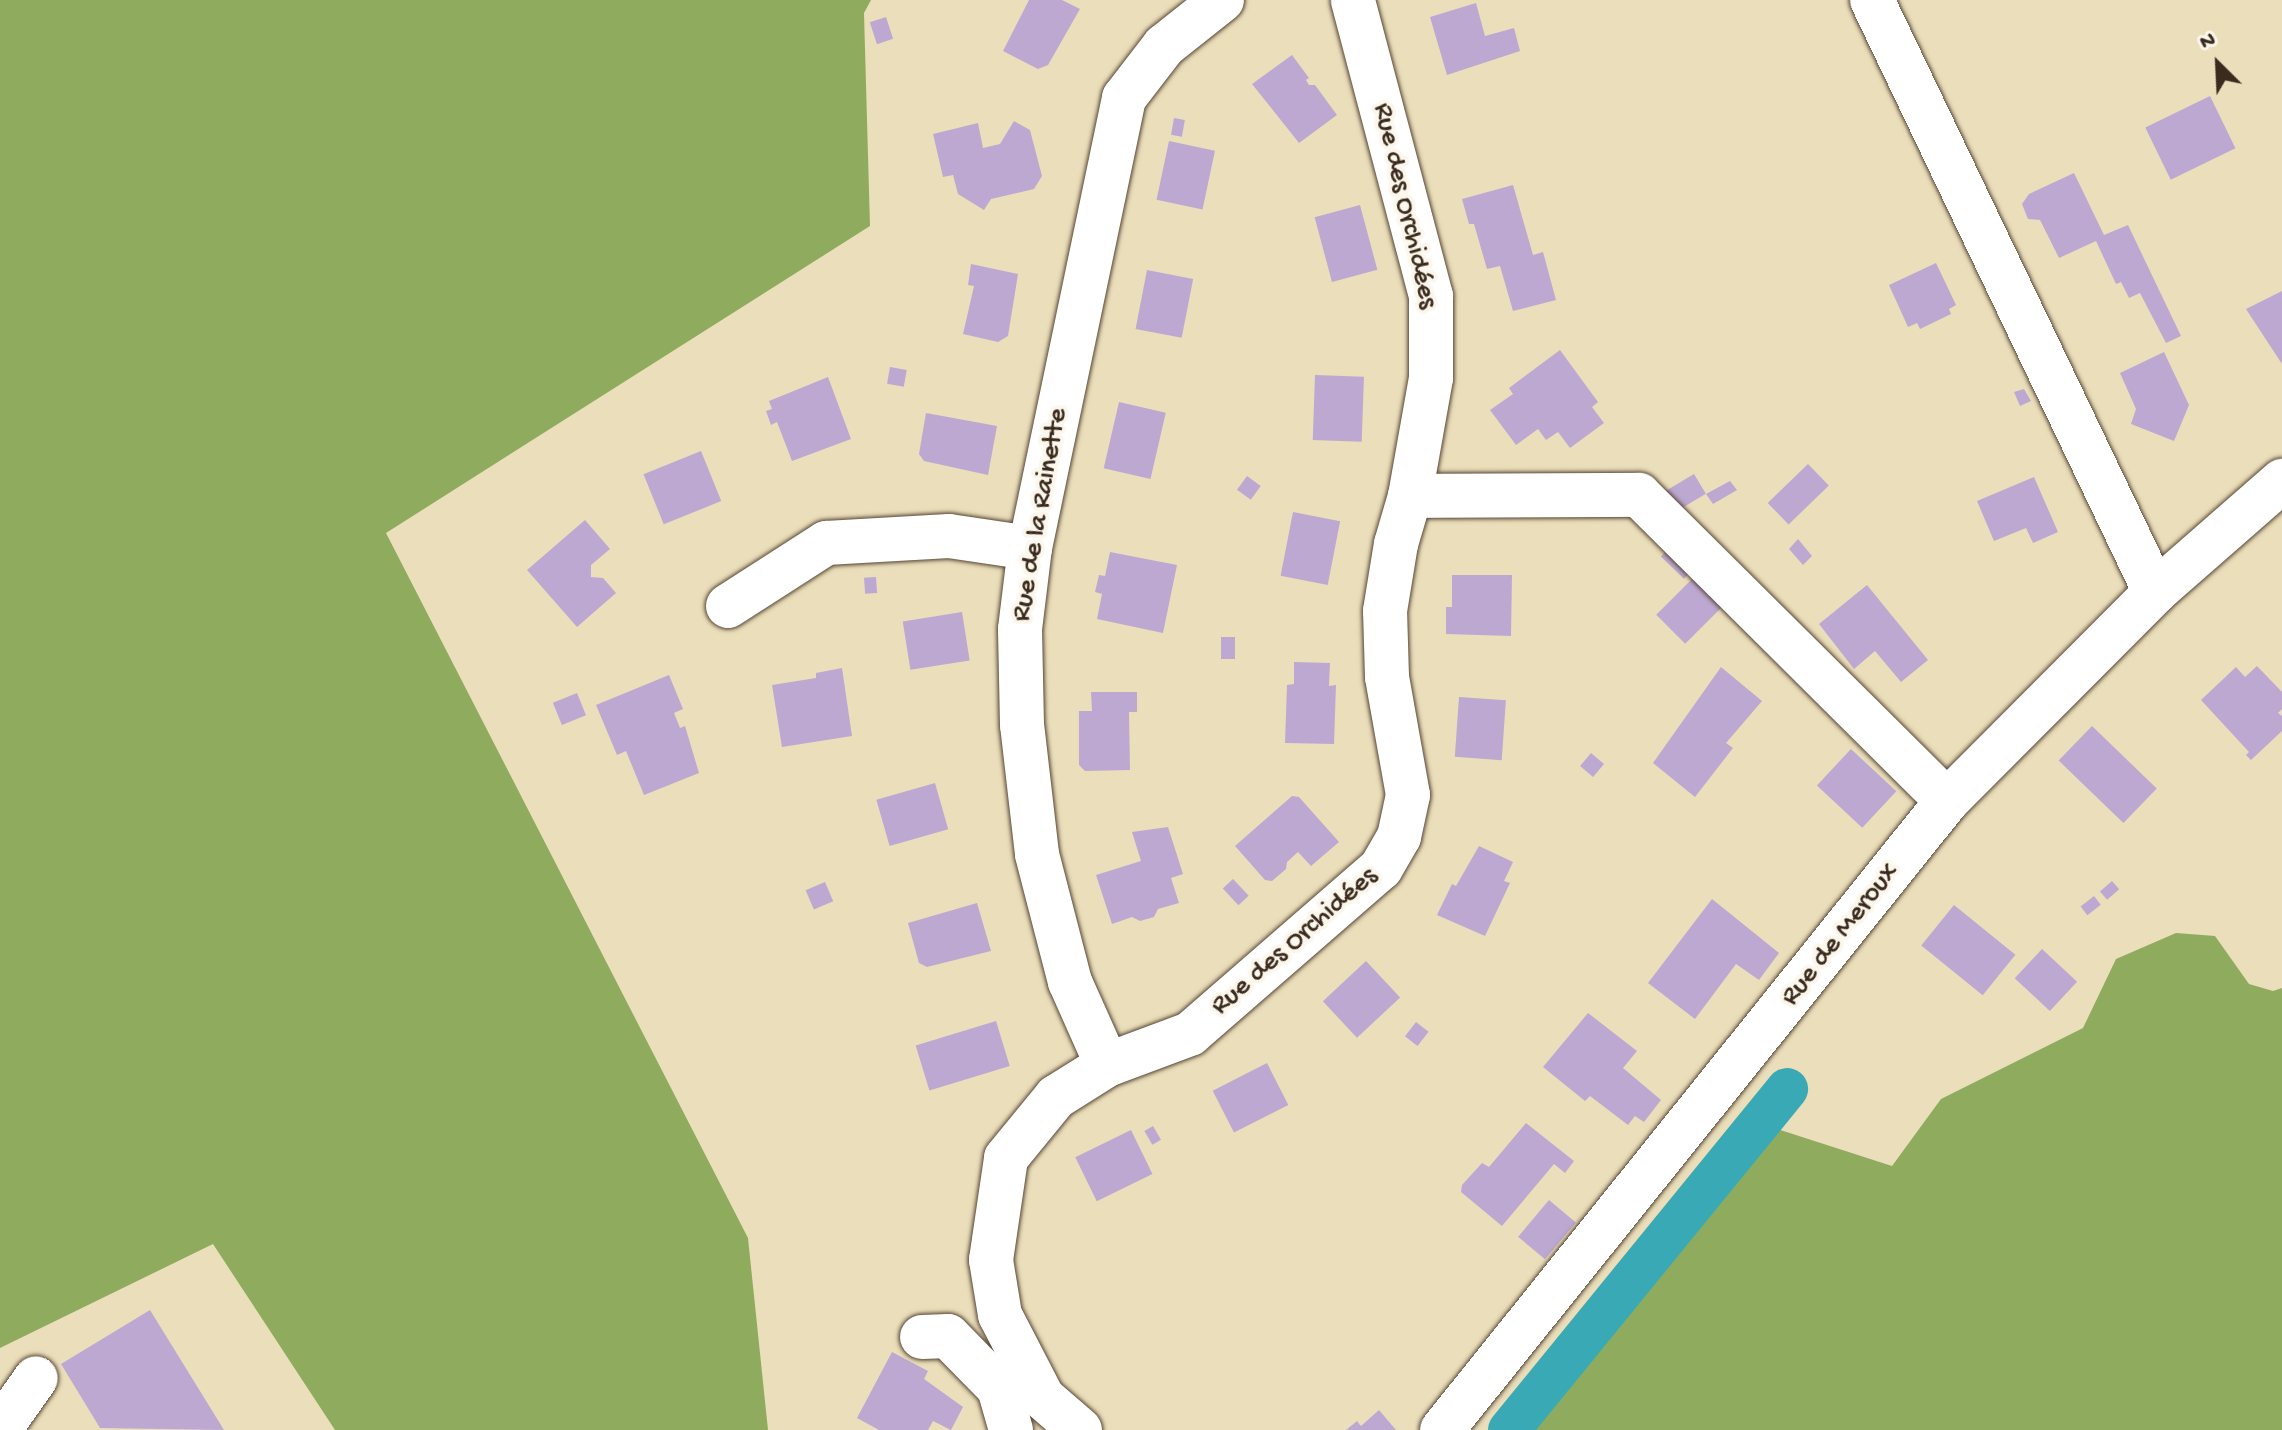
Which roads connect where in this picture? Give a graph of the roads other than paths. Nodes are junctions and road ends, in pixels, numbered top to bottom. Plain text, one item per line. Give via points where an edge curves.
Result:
1 (1222, 0) edge
2 (1353, 0) edge
3 (1875, 1) edge
4 (2282, 481) edge
5 (1410, 496) junction
6 (1030, 548) junction
7 (2155, 592) junction
8 (728, 606) dead end
9 (1947, 801) junction
10 (1107, 1065) junction
11 (922, 1337) dead end
12 (36, 1378) dead end
13 (0, 1429) edge
14 (1011, 1430) edge
15 (1080, 1430) edge
16 (1442, 1430) edge

1 - 6 street, Rue de la Rainette via 1164,46 1124,98
2 - 5 street, Rue des Orchidées via 1431,296 1431,378
3 - 7 street
4 - 7 street, Rue de Meroux
5 - 9 street via 1639,495
5 - 10 street, Rue des Orchidées via 1385,611 1387,677 1408,795 1393,847 1381,868 1190,1034
6 - 8 street via 949,536 826,543
6 - 10 street, Rue de la Rainette via 1020,629 1022,725 1037,854 1070,982
7 - 9 street, Rue de Meroux
9 - 16 street, Rue de Meroux
10 - 15 street, Rue des Orchidées via 1056,1097 1006,1158 991,1260 1000,1315 1043,1398
11 - 14 street via 948,1336 999,1388
12 - 13 street

